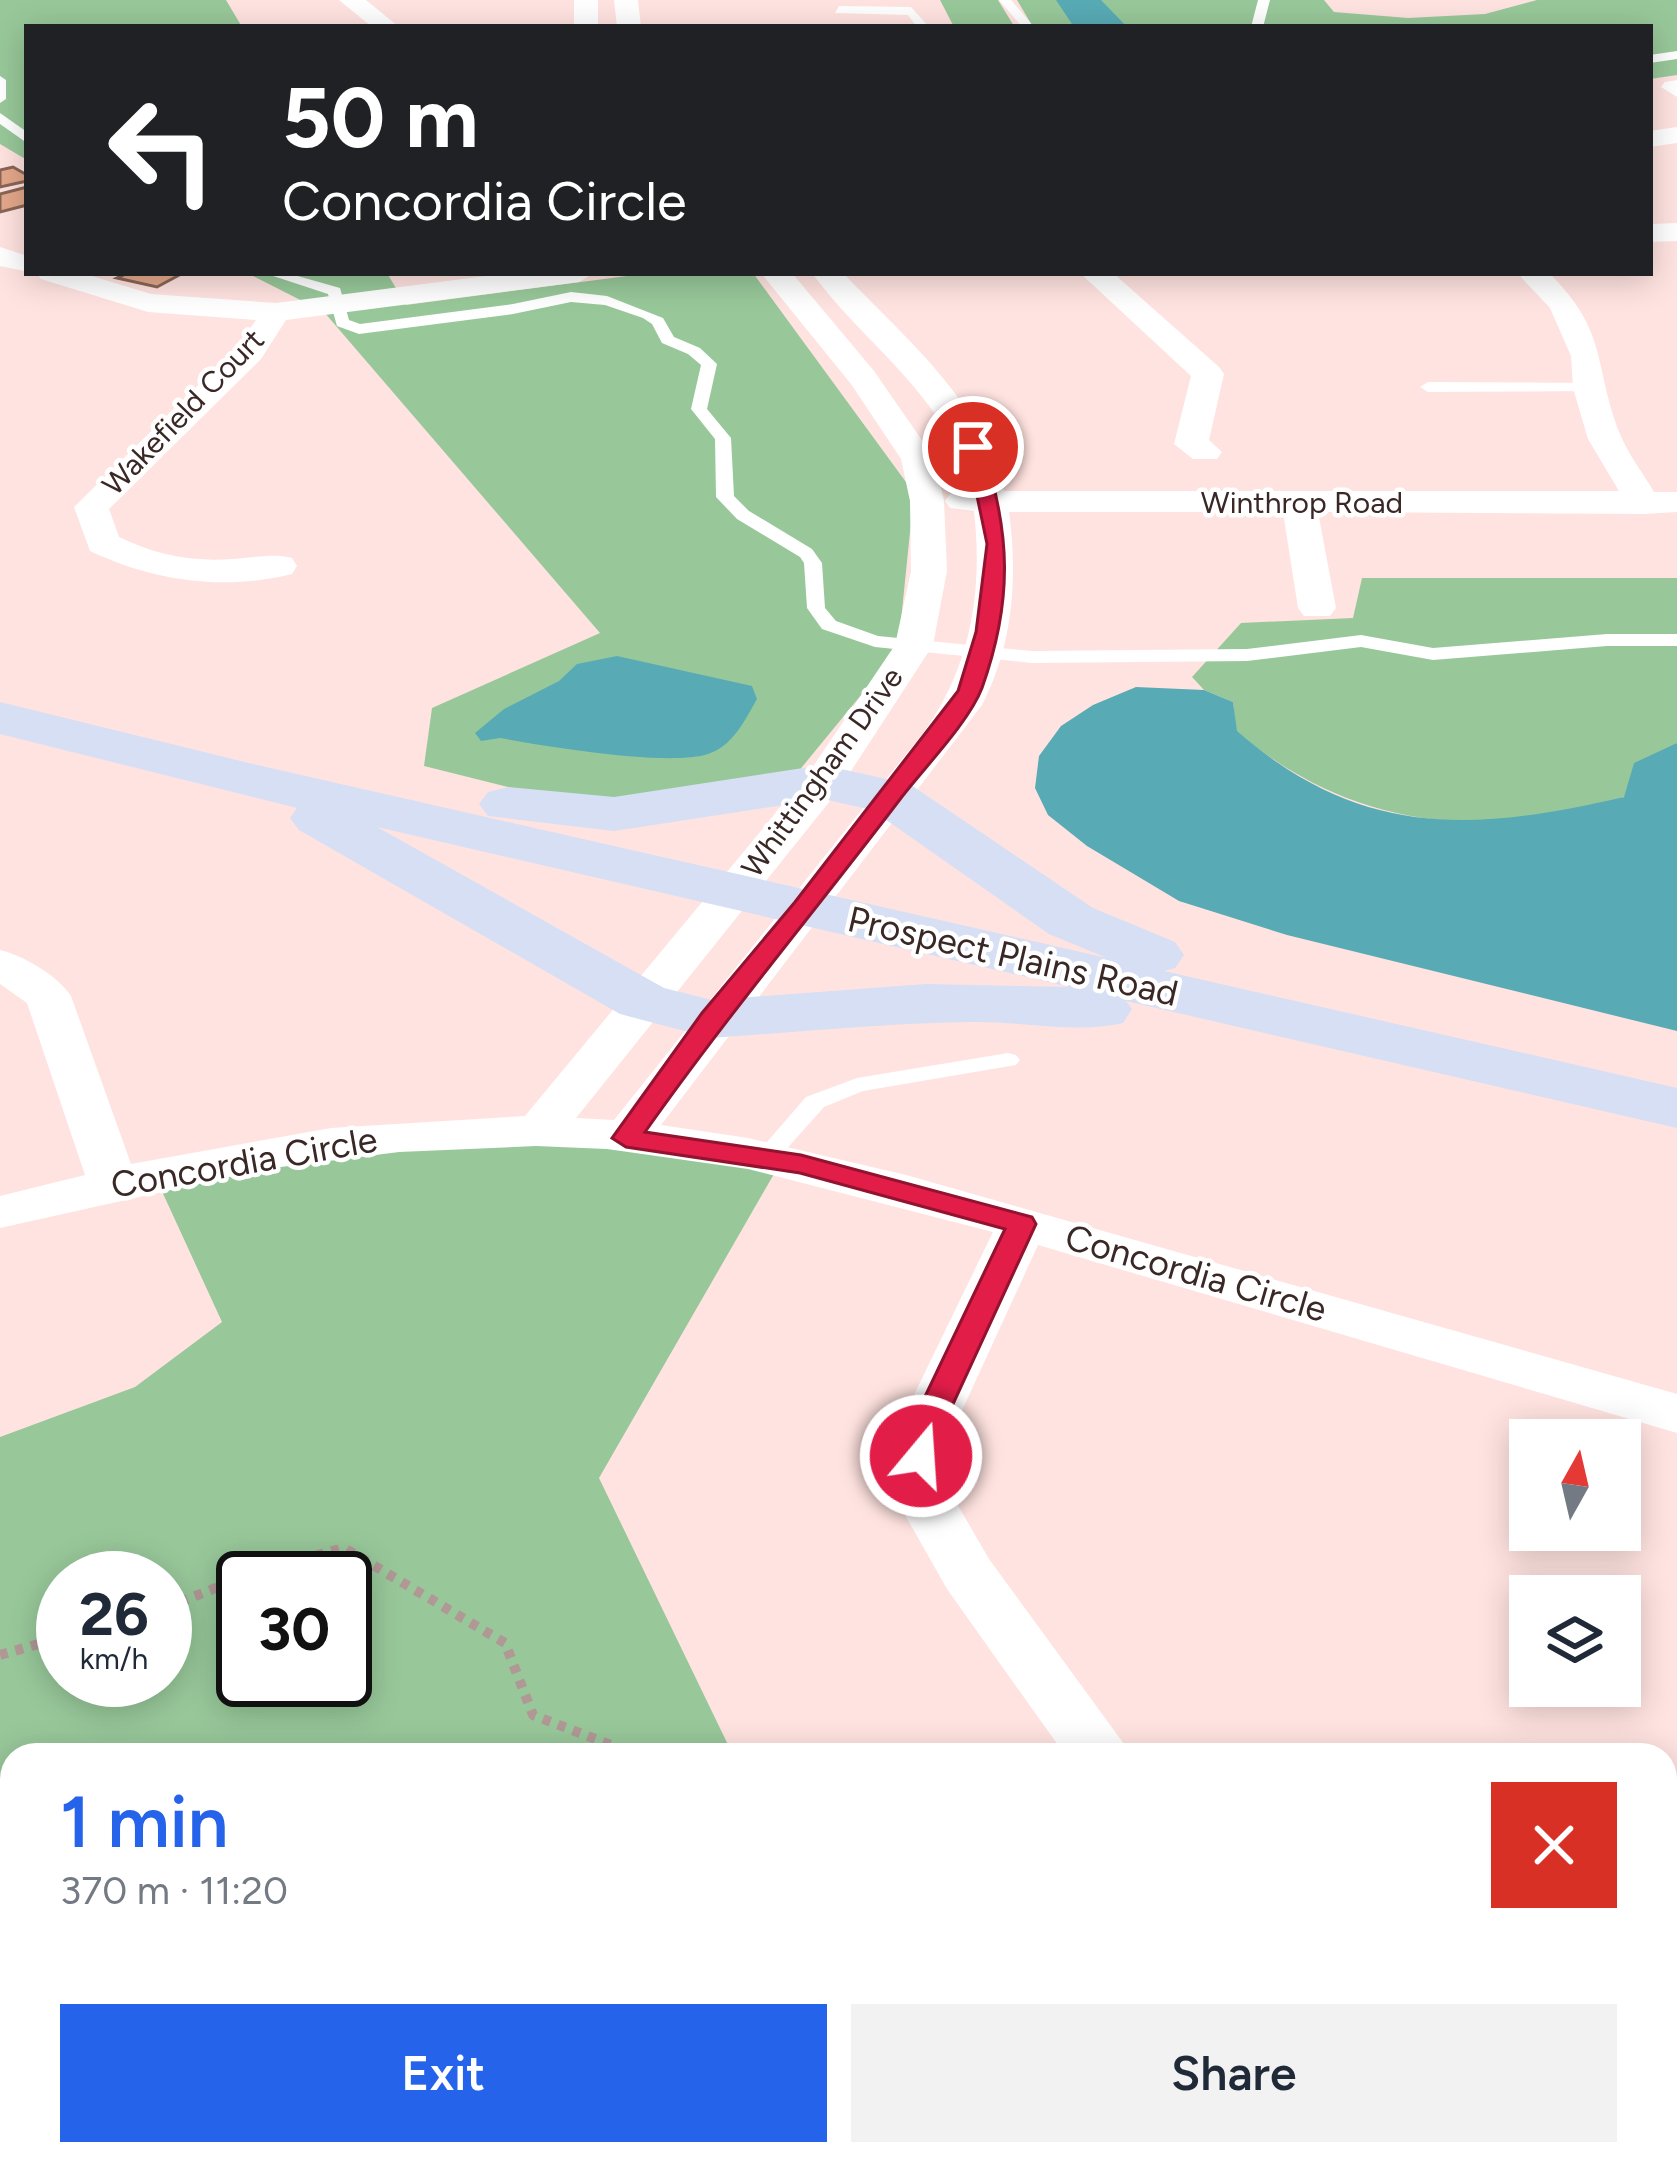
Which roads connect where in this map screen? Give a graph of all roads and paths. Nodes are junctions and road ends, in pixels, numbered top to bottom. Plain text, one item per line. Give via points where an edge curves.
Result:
1 (351, 0) edge
2 (1005, 0) edge
3 (839, 10) dead end
4 (383, 24) edge
5 (921, 24) edge
6 (1025, 24) edge
7 (0, 80) edge
8 (0, 106) edge
9 (24, 135) edge
10 (61, 276) edge
11 (282, 276) edge
12 (546, 276) edge
13 (778, 276) edge
14 (830, 276) edge
15 (1098, 276) edge
16 (1535, 276) edge
17 (340, 307) junction
18 (276, 312) junction
19 (1428, 387) dead end
20 (1589, 388) junction
21 (1204, 452) dead end
22 (927, 501) junction
23 (991, 501) junction
24 (1299, 501) junction
25 (1660, 503) edge
26 (279, 566) dead end
27 (1317, 608) dead end
28 (1677, 640) edge
29 (914, 644) junction
30 (983, 650) junction
31 (0, 718) edge
32 (253, 781) junction
33 (823, 782) junction
34 (891, 797) junction
35 (735, 891) junction
36 (804, 908) junction
37 (0, 964) edge
38 (642, 1001) junction
39 (711, 1019) junction
40 (1330, 1028) junction
41 (1008, 1060) dead end
42 (1677, 1108) edge
43 (538, 1131) junction
44 (626, 1138) junction
45 (765, 1158) junction
46 (113, 1183) junction
47 (0, 1212) edge
48 (1022, 1224) junction
49 (1677, 1414) edge
50 (192, 1597) edge
51 (36, 1645) edge
52 (0, 1655) edge
53 (606, 1743) edge
54 (1091, 1743) edge

1 - 4 street
2 - 6 lane
3 - 5 lane via 911,10
7 - 8 lane
8 - 9 lane
10 - 18 street via 148,303
11 - 17 lane via 334,291
12 - 17 street
13 - 22 street, Whittingham Drive via 918,459
14 - 23 street, Whittingham Drive via 941,402 973,447
15 - 21 street via 1208,374 1191,444
16 - 20 street via 1564,305 1587,356
17 - 18 street
17 - 29 lane via 342,323 359,329 571,297 648,315 668,340 709,364 699,409 723,438 722,487 732,506 806,553 816,608 829,625
18 - 26 street, Wakefield Court via 250,352 91,507 103,543 143,565 207,574
19 - 20 lane
20 - 25 street via 1605,439
22 - 23 street, Winthrop Road
22 - 29 street, Whittingham Drive via 929,571
23 - 24 street, Winthrop Road
23 - 30 street, Whittingham Drive via 997,544
24 - 25 street, Winthrop Road
24 - 27 street
28 - 30 lane via 1433,654 1361,641 1247,655 1032,657
29 - 30 lane
29 - 33 street, Whittingham Drive
30 - 34 street, Whittingham Drive via 969,692
31 - 32 street, Prospect Plains Road
32 - 33 street via 614,814
32 - 35 street, Prospect Plains Road
32 - 38 street
33 - 34 street
33 - 35 street, Whittingham Drive
34 - 36 street, Whittingham Drive
34 - 40 street via 1071,921
35 - 36 street, Prospect Plains Road
35 - 38 street, Whittingham Drive
36 - 39 street, Whittingham Drive
36 - 40 street, Prospect Plains Road
37 - 46 street via 48,996
38 - 39 street
38 - 43 street, Whittingham Drive
39 - 40 street via 1013,1002
39 - 44 street, Whittingham Drive
40 - 42 street, Prospect Plains Road
41 - 45 lane via 857,1085 815,1102
43 - 44 street, Concordia Circle
43 - 46 street, Concordia Circle via 339,1139
44 - 45 street, Concordia Circle
45 - 48 street, Concordia Circle
46 - 47 street, Concordia Circle
48 - 49 street, Concordia Circle
48 - 54 street via 925,1430 916,1483 968,1574
50 - 53 path via 344,1548 506,1642 532,1715
51 - 52 path

